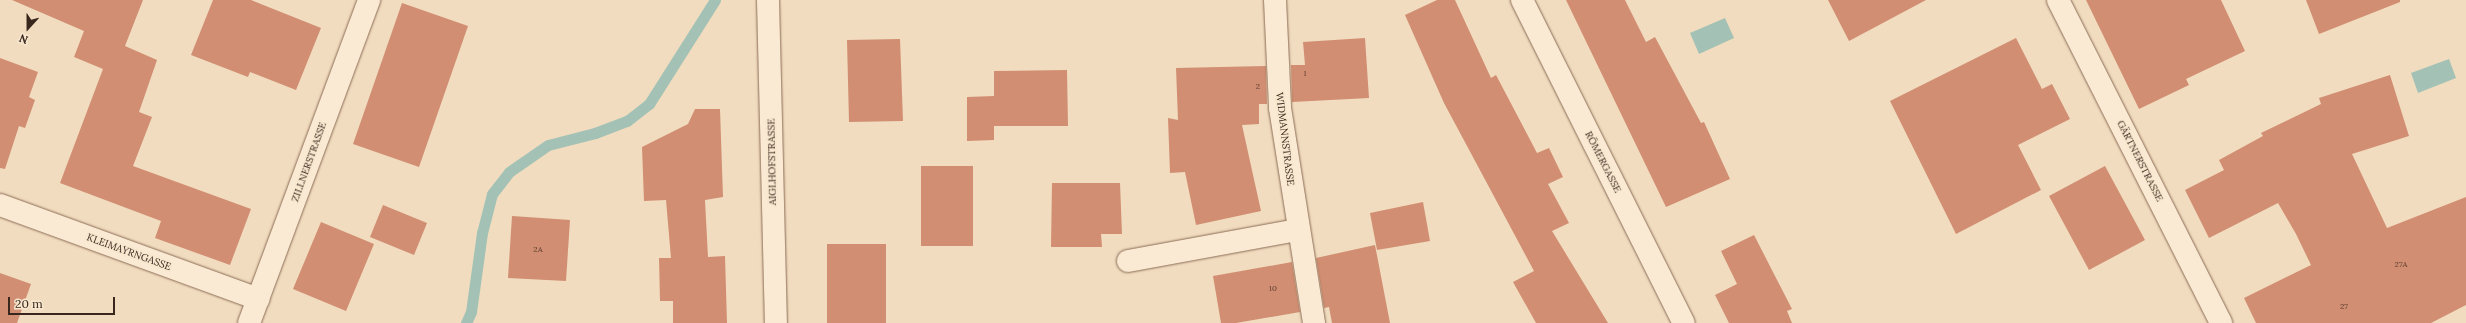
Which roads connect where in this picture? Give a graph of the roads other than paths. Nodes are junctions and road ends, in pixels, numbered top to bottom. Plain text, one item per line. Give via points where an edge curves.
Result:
1 (369, 0) edge
2 (768, 0) edge
3 (1275, 0) edge
4 (1522, 0) edge
5 (2058, 0) edge
6 (0, 205) edge
7 (1297, 230) junction
8 (1128, 261) dead end
9 (258, 299) junction
10 (249, 323) edge
11 (776, 323) edge
12 (1314, 323) edge
13 (1684, 323) edge
14 (2222, 323) edge

1 - 9 street, ZILLNERSTRASSE
2 - 11 street, AIGLHOFSTRASSE
3 - 7 street, WIDMANNSTRASSE via 1280,108
4 - 13 street, RÖMERGASSE
5 - 14 street, GÄRTNERSTRASSE
6 - 9 street, KLEIMAYRNGASSE
7 - 8 street
7 - 12 street, WIDMANNSTRASSE
9 - 10 street, ZILLNERSTRASSE

